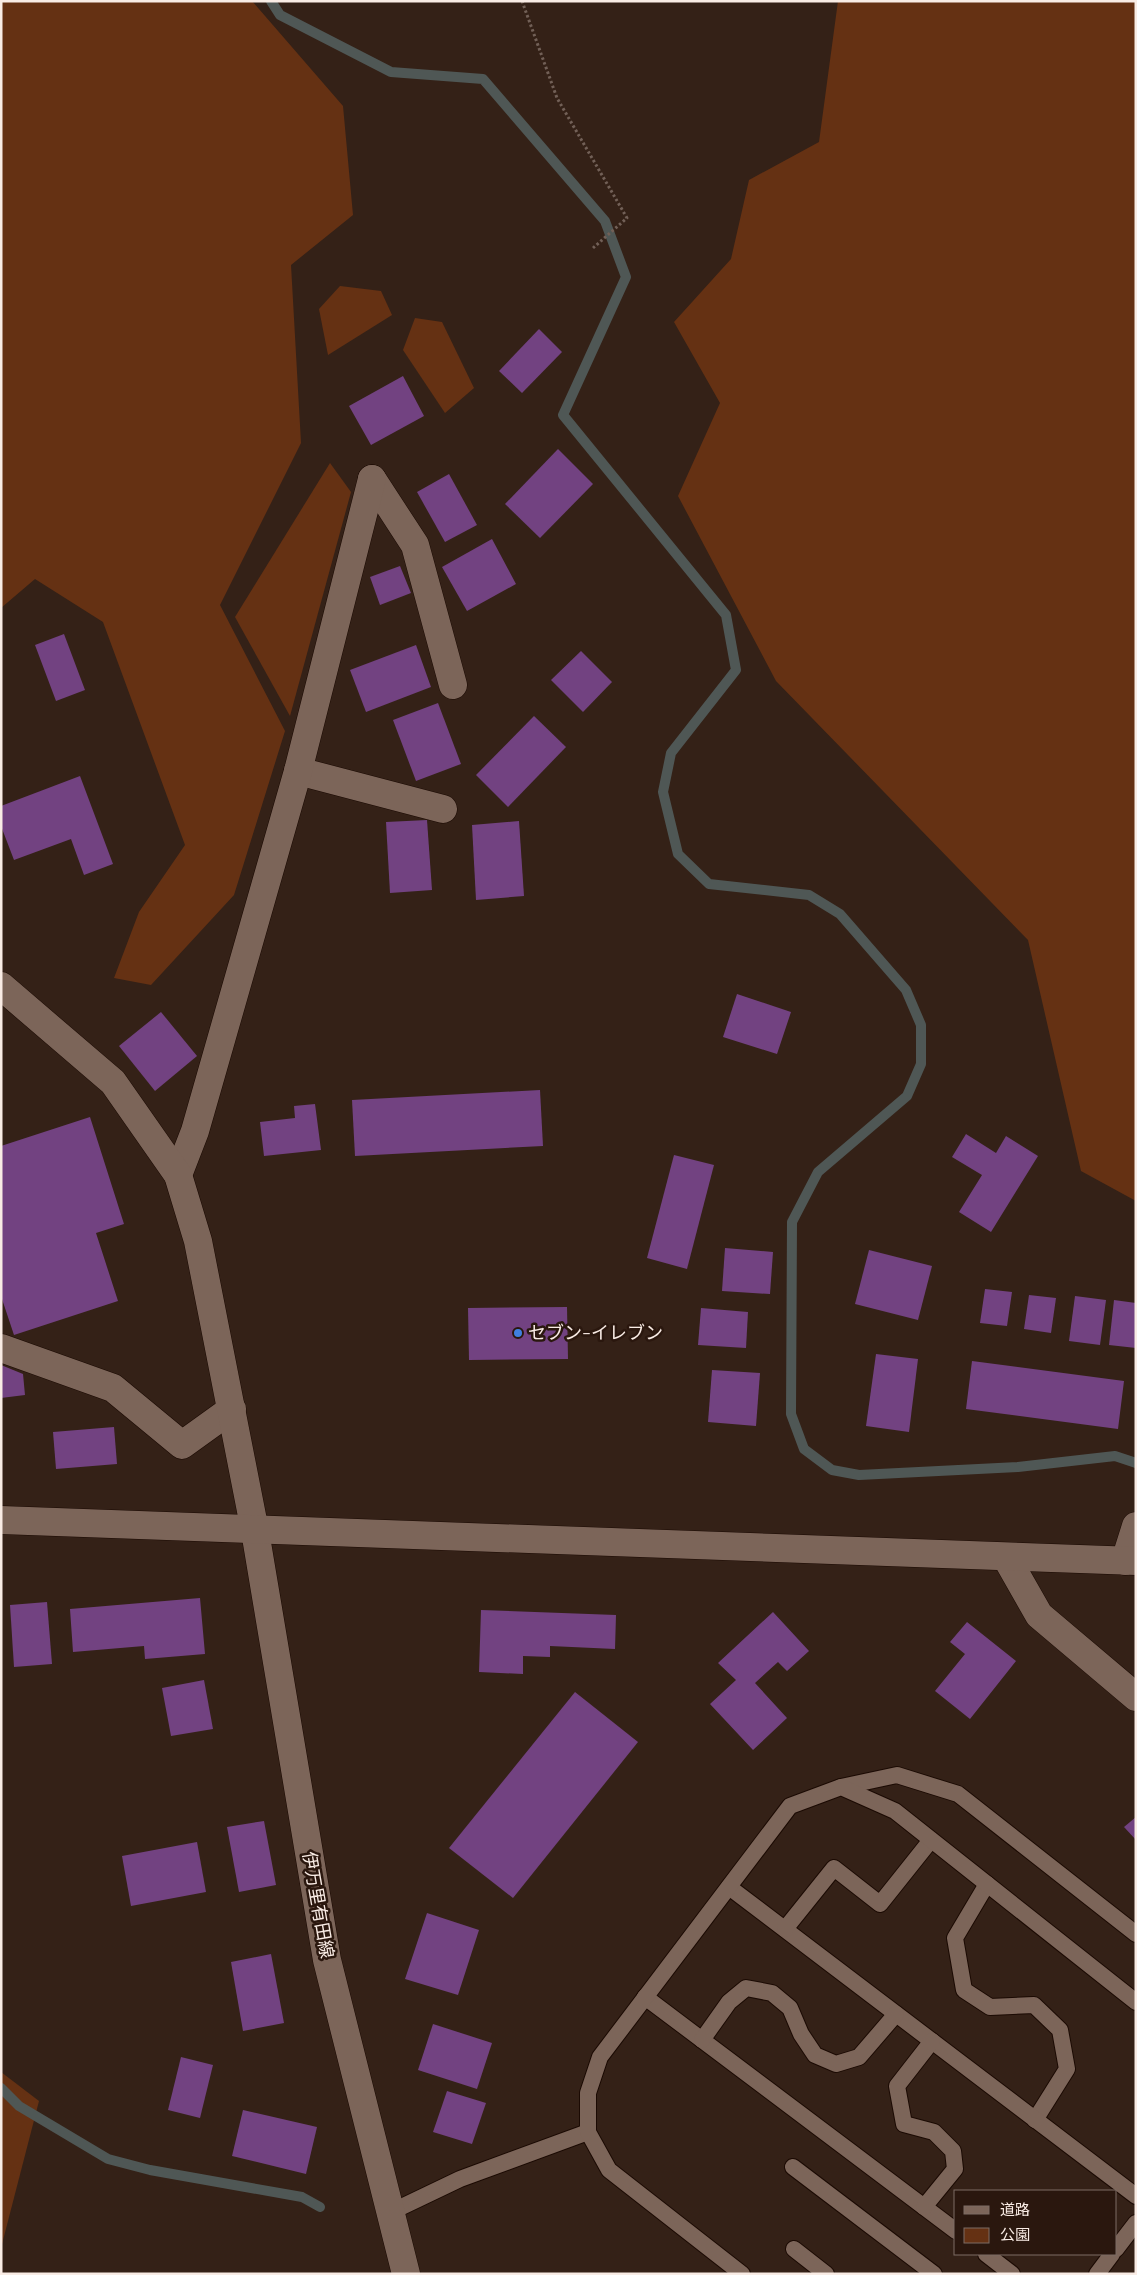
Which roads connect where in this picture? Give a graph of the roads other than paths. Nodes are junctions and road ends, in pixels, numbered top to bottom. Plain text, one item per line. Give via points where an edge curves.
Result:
1 (453, 685) dead end
2 (298, 771) junction
3 (443, 809) dead end
4 (1, 986) edge
5 (178, 1174) junction
6 (1, 1348) edge
7 (232, 1409) junction
8 (1, 1520) edge
9 (1136, 1526) edge
10 (255, 1531) junction
11 (1006, 1557) junction
12 (1130, 1561) edge
13 (1136, 1698) edge
14 (840, 1787) junction
15 (931, 1840) junction
16 (986, 1884) junction
17 (729, 1887) junction
18 (785, 1929) junction
19 (1136, 1934) edge
20 (645, 1997) junction
21 (1136, 2002) edge
22 (896, 2014) junction
23 (702, 2040) junction
24 (932, 2041) junction
25 (1035, 2120) junction
26 (588, 2132) junction
27 (793, 2167) dead end
28 (1136, 2196) edge
29 (924, 2207) junction
30 (391, 2212) junction
31 (1136, 2223) edge
32 (954, 2230) edge
33 (1117, 2248) edge
34 (794, 2250) dead end
35 (987, 2255) edge
36 (1111, 2255) edge
37 (406, 2274) edge
38 (742, 2274) edge
39 (826, 2274) edge
40 (934, 2274) edge
41 (1012, 2274) edge
42 (1097, 2274) edge

1 - 2 street via 415,546 372,479
2 - 3 street
2 - 5 street via 194,1131
4 - 5 street, 伊万里有田線 via 114,1082
5 - 7 street, 伊万里有田線 via 198,1241
6 - 7 street via 113,1388 182,1445
7 - 10 street, 伊万里有田線
8 - 10 street
9 - 12 street
10 - 11 street
10 - 30 street, 伊万里有田線 via 326,1960
11 - 12 street
11 - 13 street via 1039,1615
14 - 15 lane via 895,1811
14 - 17 lane via 790,1806
14 - 19 lane via 897,1775 958,1794
15 - 16 lane
15 - 18 lane via 880,1904 834,1868
16 - 21 lane
16 - 25 lane via 955,1938 964,1990 990,2006 1034,2005 1060,2030 1067,2070
17 - 18 lane
17 - 20 lane
18 - 22 lane
20 - 23 lane
20 - 26 lane via 600,2057 588,2093
22 - 23 lane via 859,2057 836,2064 815,2055 790,2008 772,1993 746,1988 728,2002
22 - 24 lane
23 - 29 lane
24 - 25 lane
24 - 29 lane via 897,2086 904,2124 934,2132 953,2151 955,2169
25 - 28 lane
26 - 30 lane via 460,2179
26 - 38 lane via 609,2170
27 - 40 lane
29 - 32 lane
30 - 37 street, 伊万里有田線
31 - 33 lane
34 - 39 lane
35 - 41 lane
36 - 42 lane

